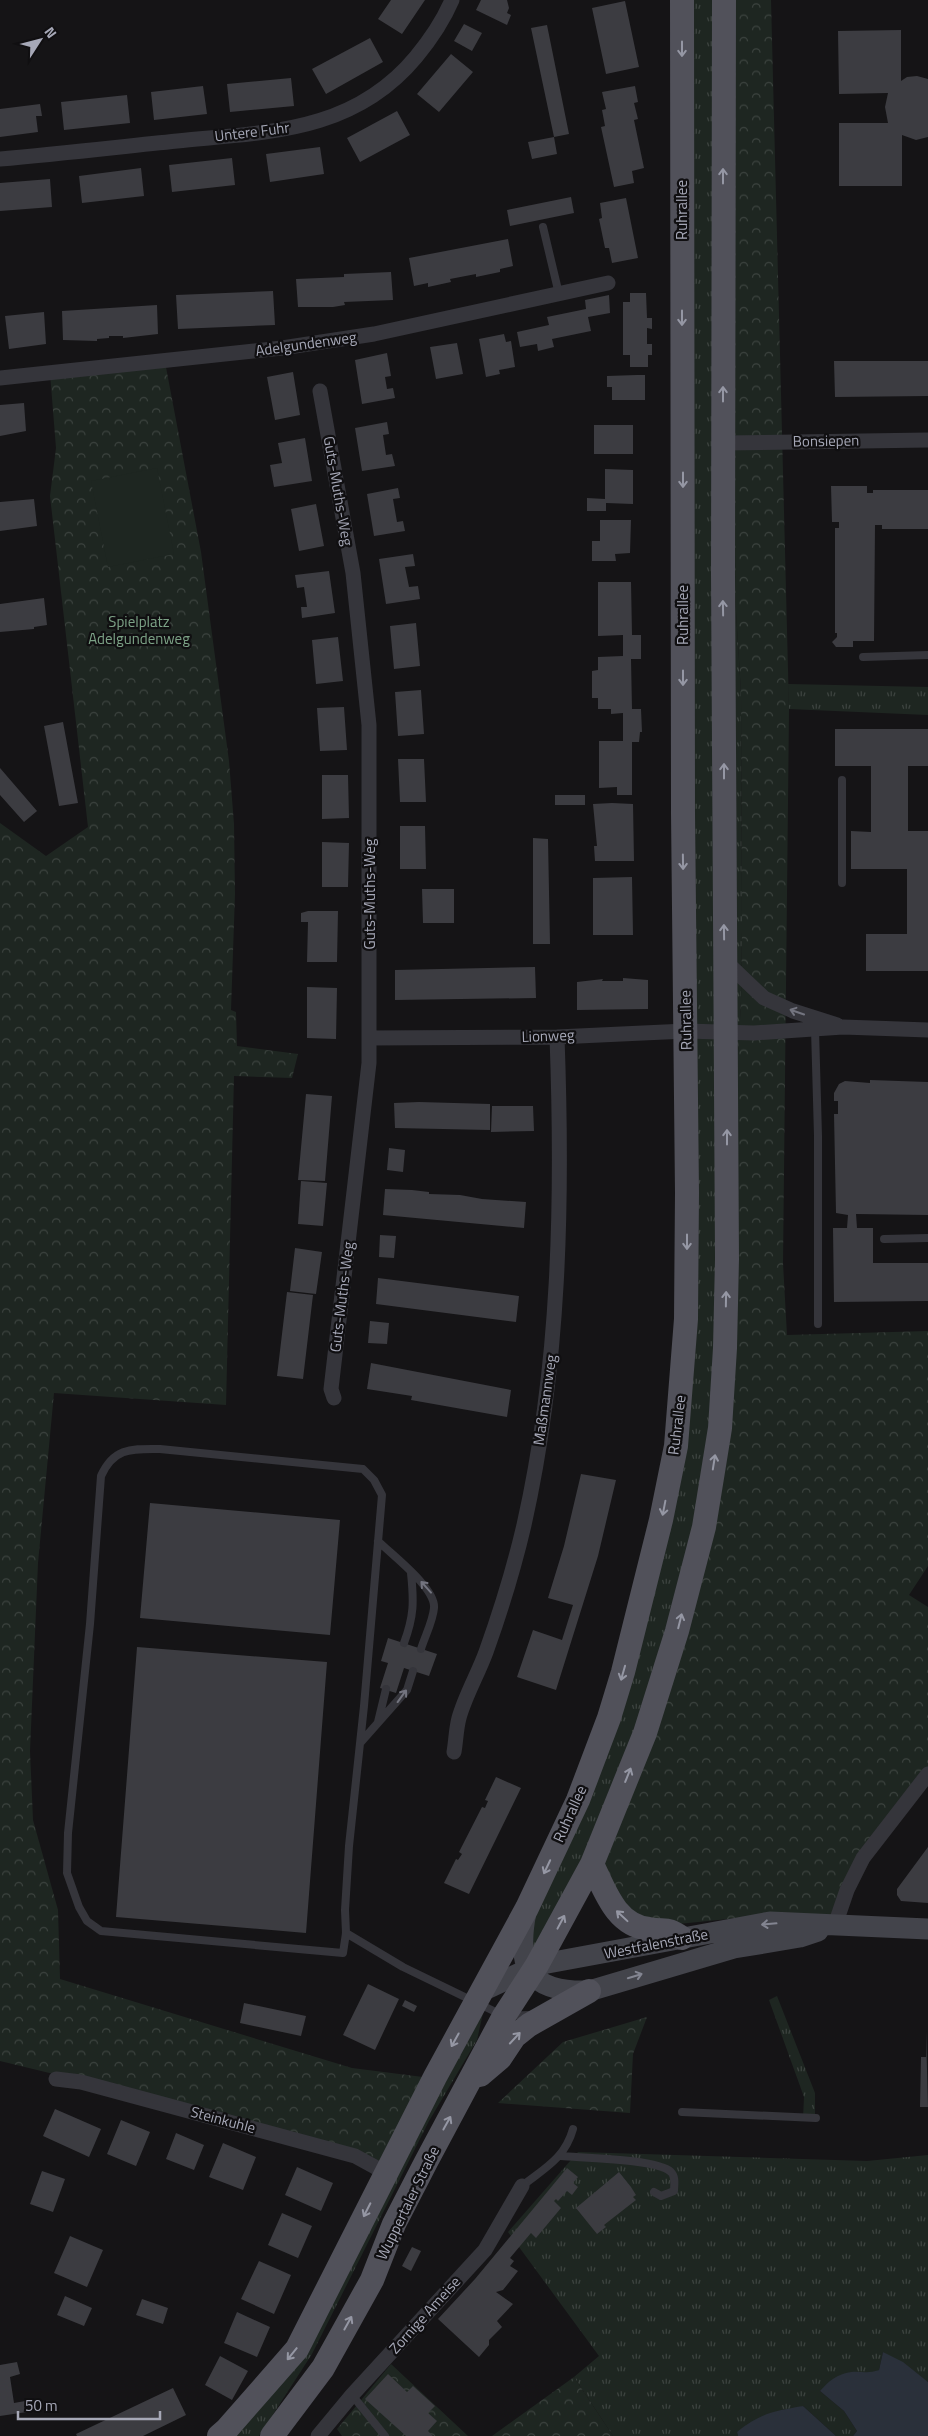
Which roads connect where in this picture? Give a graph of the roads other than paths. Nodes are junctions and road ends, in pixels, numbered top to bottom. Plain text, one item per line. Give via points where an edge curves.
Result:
1 (452, 0) edge
2 (682, 0) edge
3 (724, 0) edge
4 (0, 159) edge
5 (543, 227) dead end
6 (608, 283) dead end
7 (559, 294) junction
8 (0, 378) edge
9 (320, 391) dead end
10 (928, 440) edge
11 (723, 443) junction
12 (928, 655) edge
13 (863, 656) dead end
14 (842, 780) dead end
15 (842, 883) dead end
16 (725, 961) junction
17 (843, 1027) junction
18 (815, 1029) junction
19 (928, 1030) edge
20 (686, 1031) junction
21 (726, 1033) junction
22 (557, 1037) junction
23 (369, 1038) junction
24 (884, 1238) dead end
25 (928, 1238) edge
26 (818, 1324) dead end
27 (334, 1398) dead end
28 (378, 1541) junction
29 (411, 1573) junction
30 (404, 1643) dead end
31 (421, 1649) dead end
32 (413, 1671) dead end
33 (386, 1689) dead end
34 (377, 1724) junction
35 (360, 1742) junction
36 (454, 1752) dead end
37 (928, 1774) edge
38 (592, 1864) junction
39 (527, 1908) junction
40 (835, 1925) junction
41 (928, 1929) edge
42 (346, 1933) junction
43 (682, 1938) junction
44 (531, 1969) junction
45 (589, 1991) junction
46 (479, 1997) junction
47 (545, 2014) junction
48 (504, 2016) junction
49 (56, 2079) dead end
50 (469, 2084) junction
51 (682, 2112) dead end
52 (816, 2118) dead end
53 (573, 2129) dead end
54 (561, 2156) junction
55 (386, 2173) junction
56 (522, 2186) joint
57 (654, 2192) dead end
58 (352, 2395) junction
59 (220, 2434) edge
60 (272, 2436) edge
61 (318, 2436) edge
62 (385, 2436) edge

1 - 4 street, Untere Fuhr via 439,27 386,88 332,118 257,132
2 -> 20 main road, Ruhrallee
11 -> 3 main road
5 - 7 lane
6 - 7 street, Adelgundenweg
7 - 8 street, Adelgundenweg via 374,334 282,348
9 - 23 street, Guts-Muths-Weg via 353,573 370,725
10 - 11 street, Bonsiepen
16 -> 11 main road
12 - 13 lane
14 - 15 lane
17 -> 16 street via 764,998
16 - 21 main road
17 - 18 street
17 - 19 street
18 - 21 street
18 - 26 lane
20 - 21 street, Lionweg
20 - 22 street, Lionweg
20 -> 39 main road, Ruhrallee via 686,1319 676,1446 624,1672 578,1800
38 -> 21 main road via 645,1732 677,1631 704,1527 720,1428 725,1348
22 - 23 street, Lionweg
22 - 36 street, Maßmannweg via 557,1293 548,1388 534,1477 511,1577 458,1719
23 - 27 street, Guts-Muths-Weg via 367,1095 331,1390
24 - 25 lane
28 - 29 lane
28 - 35 lane
28 - 42 lane via 382,1495 374,1480 363,1470 160,1449 126,1450 114,1457 101,1476 90,1624 68,1833 67,1873 87,1921 101,1931 343,1953
29 - 30 lane via 415,1604
31 -> 29 lane via 434,1608 433,1597
34 -> 32 lane via 407,1690
33 - 34 lane
34 - 35 lane
35 - 42 lane via 346,1887
37 - 40 street via 863,1858
43 -> 38 main road via 669,1929 648,1930 630,1924 611,1905
44 -> 38 main road
39 - 44 main road via 522,1952
39 - 46 main road, Ruhrallee
40 - 41 main road, Westfalenstraße
40 -> 43 main road, Westfalenstraße via 770,1922
45 -> 40 main road, Westfalenstraße via 734,1948 800,1937
42 - 46 lane via 380,1954
43 - 44 main road, Westfalenstraße
44 - 45 main road, Westfalenstraße via 549,1988
44 - 46 main road, Westfalenstraße
44 - 48 main road, Wuppertaler Straße
45 - 47 main road
46 - 48 lane
46 -> 55 main road
47 - 48 lane
50 -> 47 main road via 500,2058 514,2037
48 - 50 main road, Wuppertaler Straße
49 - 55 street, Steinkuhle via 81,2082 355,2156
60 -> 50 main road, Wuppertaler Straße via 332,2352 372,2280 394,2224
51 - 52 lane
53 - 54 lane via 570,2142
54 - 56 lane
54 - 57 lane via 634,2162 671,2172 674,2191 661,2196
55 -> 59 main road via 297,2349
56 - 58 street, Zornige Ameise via 485,2250
58 - 61 street, Zornige Ameise
58 - 62 lane

